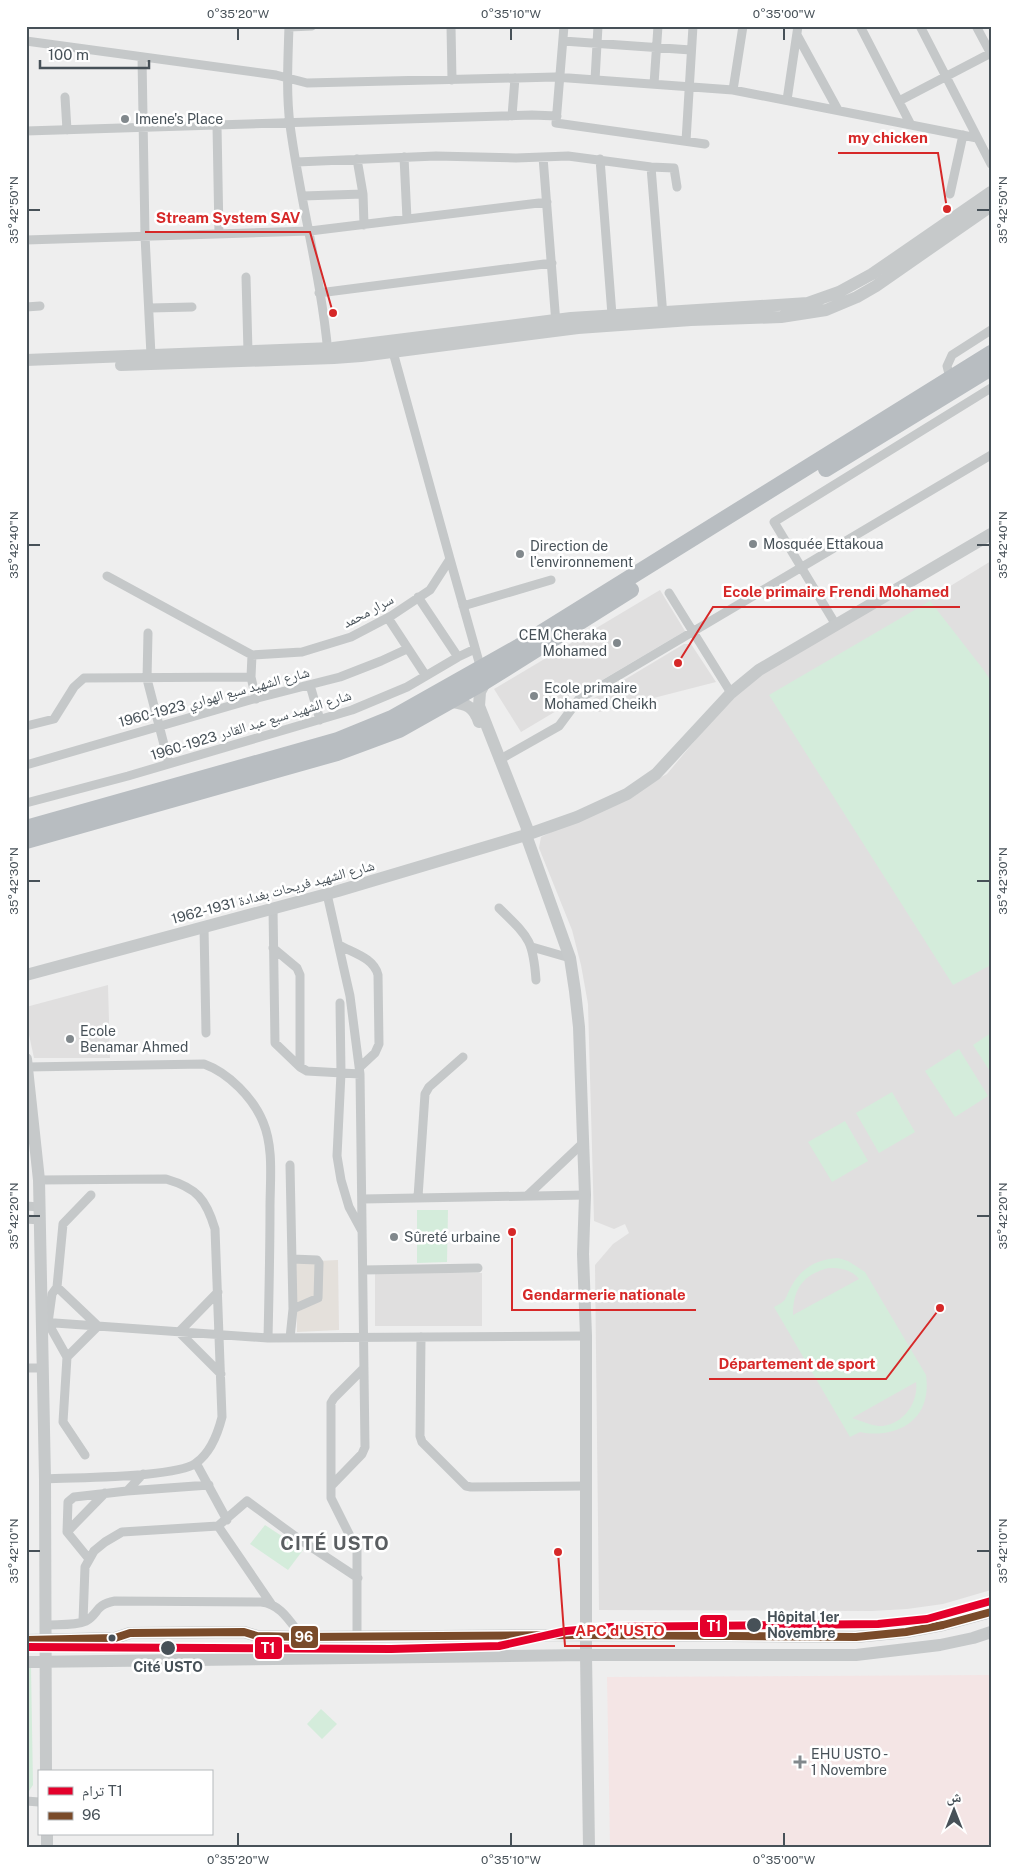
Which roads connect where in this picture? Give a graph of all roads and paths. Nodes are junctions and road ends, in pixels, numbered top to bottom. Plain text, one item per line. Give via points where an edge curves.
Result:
1 (312, 26) edge
2 (451, 26) edge
3 (564, 26) edge
4 (598, 26) edge
5 (658, 26) edge
6 (693, 26) edge
7 (742, 26) edge
8 (860, 26) edge
9 (920, 26) edge
10 (976, 26) edge
11 (289, 27) edge
12 (797, 30) edge
13 (26, 41) edge
14 (563, 41) junction
15 (597, 43) junction
16 (657, 46) junction
17 (691, 50) junction
18 (991, 54) edge
19 (142, 57) junction
20 (946, 76) junction
21 (287, 77) junction
22 (560, 77) junction
23 (515, 78) junction
24 (452, 80) junction
25 (595, 80) junction
26 (654, 84) junction
27 (689, 86) junction
28 (732, 90) junction
29 (65, 97) dead end
30 (787, 100) junction
31 (898, 101) junction
32 (838, 110) junction
33 (512, 116) junction
34 (557, 116) junction
35 (290, 124) junction
36 (911, 124) junction
37 (217, 126) junction
38 (143, 128) junction
39 (67, 130) junction
40 (26, 131) edge
41 (963, 135) junction
42 (977, 138) junction
43 (686, 141) junction
44 (705, 144) dead end
45 (404, 157) junction
46 (543, 157) junction
47 (357, 159) junction
48 (600, 159) junction
49 (297, 162) junction
50 (991, 164) edge
51 (652, 167) junction
52 (677, 187) dead end
53 (991, 192) edge
54 (363, 194) junction
55 (950, 194) dead end
56 (303, 196) junction
57 (547, 202) junction
58 (991, 206) edge
59 (407, 219) junction
60 (364, 225) junction
61 (310, 232) junction
62 (220, 234) junction
63 (145, 236) junction
64 (26, 240) edge
65 (552, 263) junction
66 (246, 277) dead end
67 (319, 293) junction
68 (40, 306) dead end
69 (26, 307) edge
70 (192, 307) dead end
71 (150, 308) junction
72 (612, 315) junction
73 (663, 317) junction
74 (557, 325) junction
75 (991, 330) edge
76 (248, 352) junction
77 (392, 352) junction
78 (328, 353) junction
79 (991, 353) edge
80 (151, 356) junction
81 (26, 360) edge
82 (26, 367) edge
83 (989, 369) edge
84 (950, 378) junction
85 (991, 388) edge
86 (991, 455) edge
87 (991, 534) edge
88 (450, 559) junction
89 (802, 567) junction
90 (107, 576) dead end
91 (551, 580) dead end
92 (669, 593) dead end
93 (418, 597) junction
94 (463, 606) junction
95 (388, 618) junction
96 (836, 625) junction
97 (693, 632) junction
98 (148, 633) dead end
99 (407, 649) junction
100 (475, 649) junction
101 (252, 655) junction
102 (458, 657) junction
103 (484, 675) junction
104 (426, 676) junction
105 (251, 677) junction
106 (146, 679) junction
107 (310, 685) junction
108 (731, 693) junction
109 (256, 699) junction
110 (452, 702) junction
111 (320, 720) junction
112 (26, 726) edge
113 (158, 726) junction
114 (496, 761) junction
115 (169, 764) junction
116 (26, 765) edge
117 (26, 803) edge
118 (26, 828) edge
119 (526, 835) junction
120 (26, 841) edge
121 (327, 894) junction
122 (273, 908) junction
123 (499, 908) dead end
124 (204, 927) junction
125 (339, 945) junction
126 (532, 947) junction
127 (274, 948) junction
128 (570, 958) junction
129 (26, 975) edge
130 (536, 980) dead end
131 (340, 1004) dead end
132 (206, 1033) dead end
133 (463, 1057) dead end
134 (27, 1063) edge
135 (300, 1067) junction
136 (360, 1070) junction
137 (341, 1073) junction
138 (584, 1142) junction
139 (290, 1164) dead end
140 (39, 1180) junction
141 (91, 1195) dead end
142 (528, 1195) junction
143 (585, 1195) junction
144 (418, 1198) junction
145 (362, 1199) junction
146 (33, 1207) edge
147 (26, 1219) edge
148 (40, 1220) junction
149 (363, 1234) junction
150 (292, 1258) junction
151 (478, 1268) dead end
152 (363, 1270) junction
153 (57, 1288) junction
154 (218, 1292) junction
155 (293, 1309) junction
156 (45, 1322) junction
157 (98, 1326) junction
158 (179, 1332) junction
159 (220, 1334) junction
160 (586, 1336) junction
161 (421, 1337) junction
162 (268, 1338) junction
163 (290, 1338) junction
164 (364, 1338) junction
165 (67, 1357) junction
166 (26, 1368) edge
167 (42, 1368) junction
168 (364, 1368) junction
169 (221, 1374) junction
170 (85, 1455) dead end
171 (196, 1463) junction
172 (143, 1474) junction
173 (45, 1479) junction
174 (208, 1485) junction
175 (331, 1486) junction
176 (587, 1486) junction
177 (128, 1490) junction
178 (105, 1493) junction
179 (227, 1520) junction
180 (218, 1526) junction
181 (67, 1532) junction
182 (89, 1559) junction
183 (358, 1578) junction
184 (272, 1605) junction
185 (991, 1612) edge
186 (83, 1622) junction
187 (46, 1625) junction
188 (991, 1632) edge
189 (586, 1635) junction
190 (302, 1637) junction
191 (356, 1637) junction
192 (26, 1640) edge
193 (45, 1640) junction
194 (586, 1655) junction
195 (26, 1662) edge
196 (46, 1662) junction
197 (46, 1770) edge
198 (589, 1847) edge

1 - 11 street
2 - 24 street
3 - 14 street
4 - 15 street
5 - 16 street
6 - 17 street
7 - 28 street
8 - 31 street
9 - 20 street
10 - 18 street
11 - 21 street
12 - 30 street
12 - 32 street
13 - 19 street
14 - 15 street
14 - 22 street
15 - 16 street
15 - 25 street
16 - 17 street
16 - 26 street
17 - 27 street
18 - 20 street
19 - 21 street
19 - 38 street
20 - 31 street
20 - 42 street
21 - 24 street via 307,83
21 - 35 street
22 - 23 street
22 - 25 street
22 - 34 street
23 - 24 street
23 - 33 street
25 - 26 street
26 - 27 street
27 - 28 street
27 - 43 street
28 - 30 street
29 - 39 street
30 - 32 street
31 - 36 street
32 - 36 street
33 - 34 street
33 - 35 street
34 - 43 street via 556,123
35 - 37 street
35 - 49 street
36 - 41 street
37 - 38 street
37 - 62 street
38 - 39 street
38 - 63 street
39 - 40 street
41 - 42 street
41 - 55 street
42 - 50 street
43 - 44 street
45 - 46 street
45 - 47 street
45 - 59 street
46 - 48 street
46 - 57 street
47 - 49 street
47 - 54 street
48 - 51 street
48 - 72 street
49 - 56 street
51 - 52 street via 674,168
51 - 73 street
53 - 73 main road via 872,274 822,298 808,303
54 - 56 street
54 - 60 street
56 - 61 street
57 - 59 street
57 - 65 street
58 - 73 main road via 876,286 826,310 781,317
59 - 60 street
60 - 61 street
61 - 62 street
61 - 67 street
62 - 63 street
63 - 64 street
63 - 71 street
65 - 67 street
65 - 74 street
66 - 76 street
67 - 78 street
68 - 69 street
70 - 71 street
71 - 80 street
72 - 73 main road
72 - 74 main road
73 - 74 main road
74 - 77 main road
74 - 78 main road
75 - 84 street via 952,355 948,361
76 - 78 main road
76 - 80 main road
77 - 78 main road
77 - 88 street
78 - 82 main road
79 - 84 highway
80 - 81 main road
83 - 103 highway via 699,548
84 - 103 highway
85 - 89 street via 774,522
86 - 89 street
87 - 96 main road, شارع الشهيد فريحات بغدادة 1931-1962
88 - 93 street, سرار محمد via 430,590
88 - 94 street
89 - 96 street
89 - 97 street
90 - 101 street
91 - 94 street
92 - 97 street
93 - 95 street, سرار محمد
93 - 102 street
94 - 100 street
95 - 99 street
95 - 101 street, سرار محمد via 351,637 302,652
96 - 108 main road, شارع الشهيد فريحات بغدادة 1931-1962 via 759,670
97 - 108 street
97 - 114 street via 579,699 559,726
98 - 106 street
99 - 104 street
99 - 107 street, شارع الشهيد سبع الهواري 1923-1960 via 340,677
100 - 102 street, شارع الشهيد سبع عبد القادر 1923-1960
100 - 103 street
101 - 105 street
102 - 104 street, شارع الشهيد سبع عبد القادر 1923-1960
103 - 110 highway
103 - 114 main road via 479,706
103 - 118 highway via 338,740
104 - 111 street, شارع الشهيد سبع عبد القادر 1923-1960 via 389,695
105 - 106 street
105 - 109 street
106 - 112 street via 84,678 74,686 54,719
106 - 113 street
107 - 109 street, شارع الشهيد سبع الهواري 1923-1960
107 - 111 street
108 - 119 main road, شارع الشهيد فريحات بغدادة 1931-1962 via 670,761 644,783 577,818
109 - 113 street, شارع الشهيد سبع الهواري 1923-1960
110 - 114 main road via 465,704 475,711
110 - 120 highway via 399,730 337,754
111 - 115 street, شارع الشهيد سبع عبد القادر 1923-1960
113 - 115 street
113 - 116 street, شارع الشهيد سبع الهواري 1923-1960
114 - 119 main road via 518,830
115 - 117 street, شارع الشهيد سبع عبد القادر 1923-1960
119 - 121 main road, شارع الشهيد فريحات بغدادة 1931-1962
119 - 128 main road
121 - 122 main road, شارع الشهيد فريحات بغدادة 1931-1962
121 - 125 street
122 - 124 main road, شارع الشهيد فريحات بغدادة 1931-1962
122 - 127 street
123 - 126 street
124 - 129 main road, شارع الشهيد فريحات بغدادة 1931-1962
124 - 132 street
125 - 136 street via 354,1017
125 - 136 street via 371,962 378,975 379,1044
126 - 128 street
126 - 130 street
127 - 135 street via 274,1040
127 - 135 street via 297,968 300,976
128 - 138 main road via 579,1027
131 - 137 street
133 - 144 street via 428,1087 425,1094
134 - 140 main road
134 - 162 street via 204,1064 220,1071 247,1097 263,1122 268,1141
135 - 137 street via 307,1071
136 - 137 street
136 - 145 street
137 - 149 street via 338,1168 349,1207
138 - 142 street
138 - 143 main road
139 - 150 street
140 - 146 main road
140 - 154 street via 149,1178 185,1184 200,1196 210,1213 215,1230
141 - 153 street via 63,1224
142 - 143 street
142 - 144 street
143 - 160 main road
144 - 145 street
145 - 149 street
146 - 148 main road
147 - 148 street
148 - 156 main road
149 - 152 street
150 - 155 street
150 - 155 street via 317,1260 319,1263 318,1298
151 - 152 street
152 - 164 street
153 - 156 street via 52,1294
153 - 157 street
154 - 158 street
154 - 159 street
155 - 163 street
156 - 157 street
156 - 165 street
156 - 167 main road
157 - 158 street
157 - 165 street
158 - 159 street
158 - 169 street
159 - 162 street
159 - 169 street
160 - 161 street
160 - 176 main road
161 - 164 street
161 - 176 street via 420,1436 422,1442 466,1486
162 - 163 street
163 - 164 street
164 - 168 street
165 - 170 street via 63,1422
166 - 167 street
167 - 173 main road
168 - 175 street via 331,1404
168 - 175 street via 366,1446
169 - 171 street via 222,1417 219,1430
171 - 172 street via 177,1471
171 - 174 street
172 - 173 street
172 - 177 street
173 - 187 main road
174 - 177 street
174 - 179 street
175 - 183 street via 331,1498 357,1550
176 - 189 main road
177 - 178 street
178 - 181 street
178 - 181 street via 74,1497 68,1502
179 - 180 street
179 - 183 street via 247,1501
180 - 182 street via 122,1532 94,1550
180 - 184 street
181 - 182 street
182 - 186 street via 85,1567
183 - 191 street
184 - 186 street via 261,1602 115,1601 100,1606
184 - 190 street
185 - 189 main road via 906,1632 856,1637
186 - 187 street
187 - 193 main road
188 - 194 main road via 940,1645 856,1654
189 - 191 main road
189 - 194 main road
190 - 191 main road
190 - 193 main road via 257,1636 244,1632 130,1633 115,1638
192 - 193 main road
193 - 196 main road
194 - 196 main road
194 - 198 main road
195 - 196 main road
196 - 197 main road

